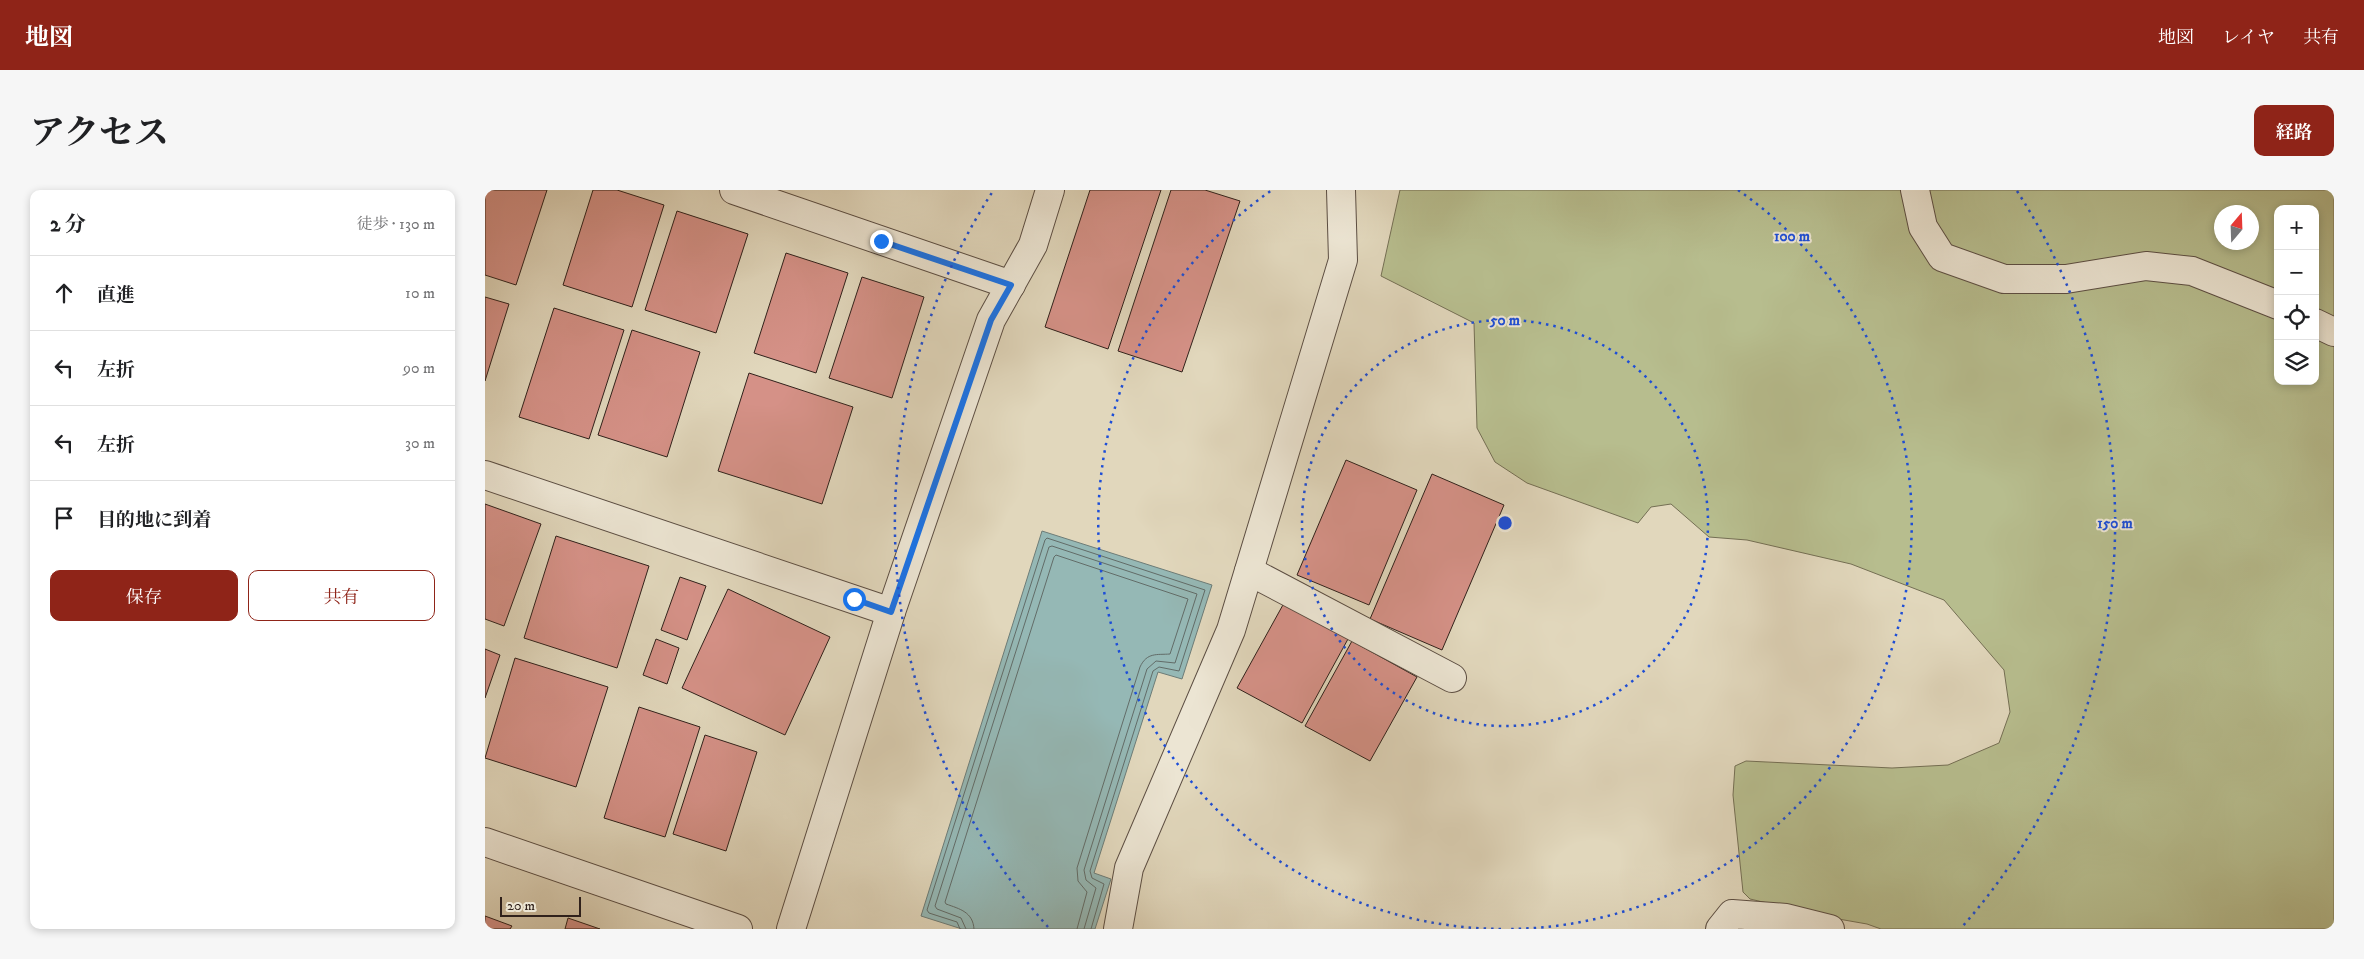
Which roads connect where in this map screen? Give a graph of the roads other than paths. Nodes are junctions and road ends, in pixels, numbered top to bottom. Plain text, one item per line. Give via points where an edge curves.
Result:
1 (733, 190) edge
2 (1050, 190) edge
3 (1341, 190) edge
4 (1915, 190) edge
5 (1011, 285) junction
6 (2274, 303) edge
7 (2319, 325) edge
8 (2334, 332) edge
9 (485, 475) edge
10 (1249, 570) junction
11 (891, 612) junction
12 (1452, 678) dead end
13 (485, 842) edge
14 (738, 929) edge
15 (791, 929) edge
16 (1118, 929) edge
17 (1720, 929) edge
18 (1830, 929) edge

1 - 5 street
2 - 5 street via 1033,245
3 - 10 street via 1343,260
4 - 6 street via 1923,227 1942,257 2004,279 2066,279 2146,266 2192,271
5 - 11 street via 991,320
7 - 8 street
9 - 11 street
10 - 12 street
10 - 16 street via 1231,630 1129,868
11 - 15 street
13 - 14 street
17 - 18 street via 1732,914 1786,918

